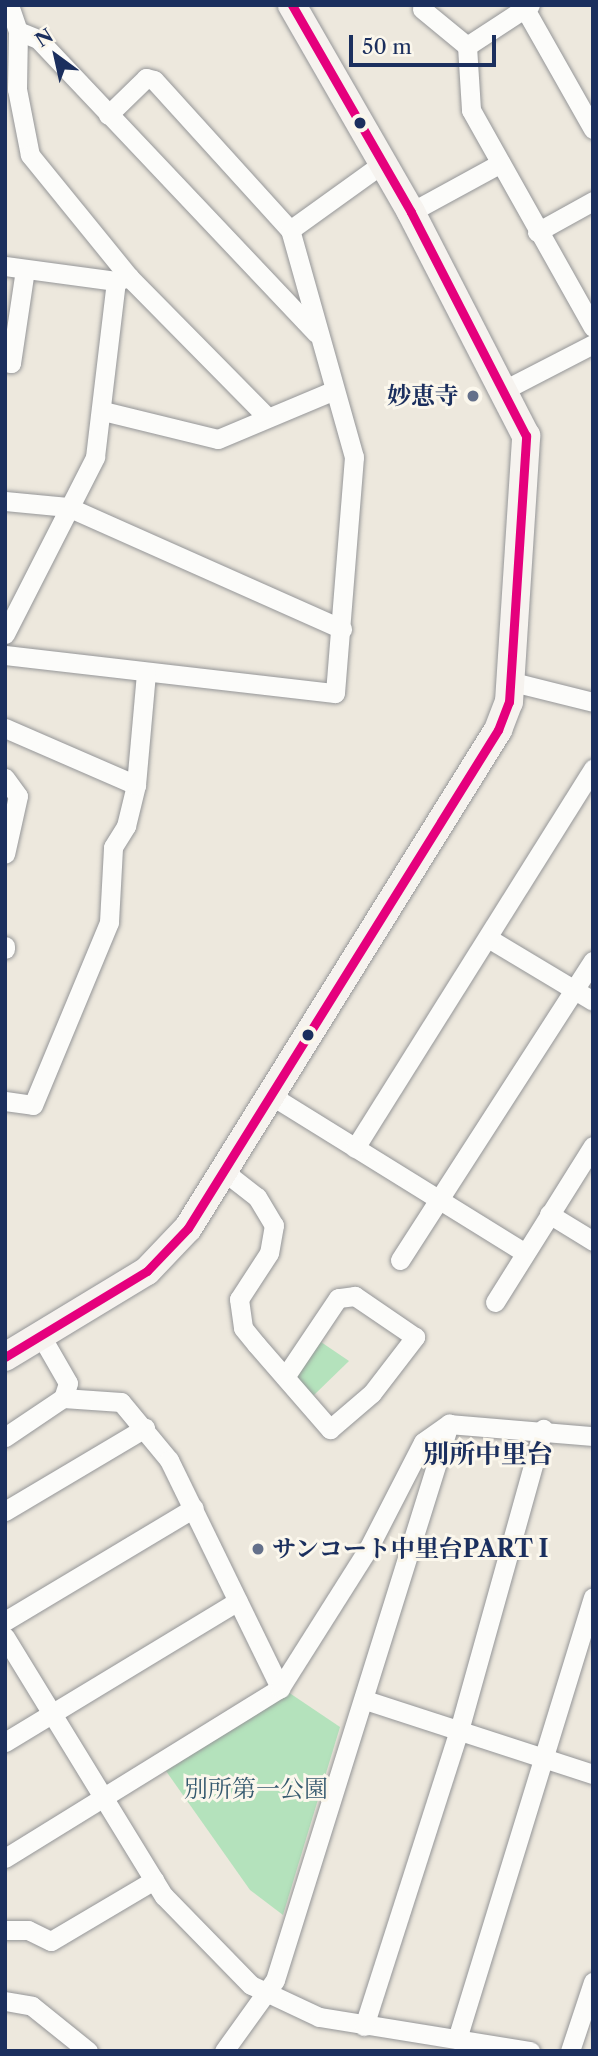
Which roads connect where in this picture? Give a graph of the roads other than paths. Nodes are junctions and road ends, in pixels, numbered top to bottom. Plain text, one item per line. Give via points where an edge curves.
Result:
1 (9, 5) edge
2 (292, 5) edge
3 (528, 7) edge
4 (422, 9) dead end
5 (18, 31) junction
6 (467, 47) junction
7 (108, 115) junction
8 (593, 129) edge
9 (501, 163) junction
10 (382, 164) junction
11 (593, 201) edge
12 (411, 212) junction
13 (290, 230) junction
14 (537, 232) junction
15 (5, 266) edge
16 (25, 269) junction
17 (123, 279) junction
18 (593, 327) edge
19 (316, 333) junction
20 (593, 344) edge
21 (5, 362) edge
22 (504, 390) junction
23 (332, 391) junction
24 (103, 411) junction
25 (267, 417) junction
26 (5, 501) edge
27 (68, 507) junction
28 (342, 629) junction
29 (5, 634) edge
30 (5, 655) edge
31 (146, 674) junction
32 (513, 682) junction
33 (593, 702) edge
34 (5, 728) edge
35 (593, 769) edge
36 (5, 778) edge
37 (136, 785) junction
38 (5, 854) edge
39 (488, 938) junction
40 (593, 961) edge
41 (575, 990) junction
42 (593, 1001) edge
43 (272, 1096) junction
44 (5, 1101) edge
45 (593, 1146) edge
46 (355, 1148) junction
47 (226, 1172) junction
48 (440, 1200) junction
49 (549, 1214) junction
50 (593, 1241) edge
51 (525, 1253) junction
52 (400, 1260) dead end
53 (495, 1302) dead end
54 (41, 1336) junction
55 (5, 1357) edge
56 (285, 1377) junction
57 (63, 1398) junction
58 (449, 1424) junction
59 (145, 1427) junction
60 (543, 1429) junction
61 (593, 1436) edge
62 (5, 1437) edge
63 (194, 1508) junction
64 (5, 1511) edge
65 (593, 1597) edge
66 (239, 1601) junction
67 (5, 1621) edge
68 (5, 1637) edge
69 (280, 1688) junction
70 (365, 1700) junction
71 (52, 1713) junction
72 (458, 1734) junction
73 (5, 1742) edge
74 (544, 1757) junction
75 (593, 1774) edge
76 (105, 1797) junction
77 (5, 1858) edge
78 (154, 1880) junction
79 (5, 1930) edge
80 (593, 1982) edge
81 (268, 1996) junction
82 (5, 2001) edge
83 (364, 2026) junction
84 (457, 2039) junction
85 (88, 2051) edge
86 (224, 2051) edge
87 (530, 2051) edge
88 (570, 2051) edge

1 - 5 street
2 - 10 street
3 - 6 street
3 - 8 street
4 - 6 street
5 - 7 street via 38,39
5 - 17 street via 17,89 30,155
6 - 9 street via 471,110
7 - 13 street via 146,78 155,80
7 - 19 street
9 - 12 street
9 - 14 street
10 - 12 street
10 - 13 street
11 - 14 street
12 - 22 street
13 - 19 street
14 - 18 street
15 - 16 street
16 - 17 street
16 - 21 street via 11,363
17 - 24 street
17 - 25 street
19 - 23 street
20 - 22 street
22 - 32 street via 528,446
23 - 25 street
23 - 28 street via 354,457
24 - 25 street via 218,439
24 - 27 street via 95,457
26 - 27 street
27 - 28 street
27 - 29 street
28 - 31 street via 335,693
30 - 31 street
31 - 37 street
32 - 33 street
32 - 43 street via 498,730
34 - 37 street
35 - 39 street
36 - 38 street via 18,796
37 - 44 street via 126,826 113,846 109,922 60,1048 33,1105
39 - 41 street
39 - 46 street
40 - 41 street
41 - 42 street
41 - 48 street
43 - 46 street
43 - 47 street
45 - 49 street
46 - 48 street
47 - 54 street via 164,1257
47 - 56 street via 257,1197 274,1225 269,1253 239,1299 238,1314
48 - 51 street
48 - 52 street
49 - 50 street
49 - 51 street
51 - 53 street
54 - 55 street
54 - 57 street via 68,1383
56 - 56 street via 330,1429 372,1393 415,1337 355,1296 338,1298
57 - 59 street via 111,1397
57 - 62 street
58 - 60 street
58 - 69 street via 423,1442 368,1549
58 - 70 street
59 - 63 street
59 - 64 street
60 - 61 street
60 - 72 street
63 - 66 street
63 - 67 street
65 - 74 street
66 - 69 street
66 - 71 street
68 - 71 street
69 - 76 street
70 - 72 street
70 - 81 street
71 - 73 street
71 - 76 street
72 - 74 street
72 - 83 street
74 - 75 street
74 - 84 street
76 - 77 street
76 - 78 street
78 - 79 street via 51,1941 28,1930
78 - 81 street via 209,1949
80 - 88 street
81 - 83 street via 319,2018
81 - 86 street
82 - 85 street via 32,2006
83 - 84 street
84 - 87 street

